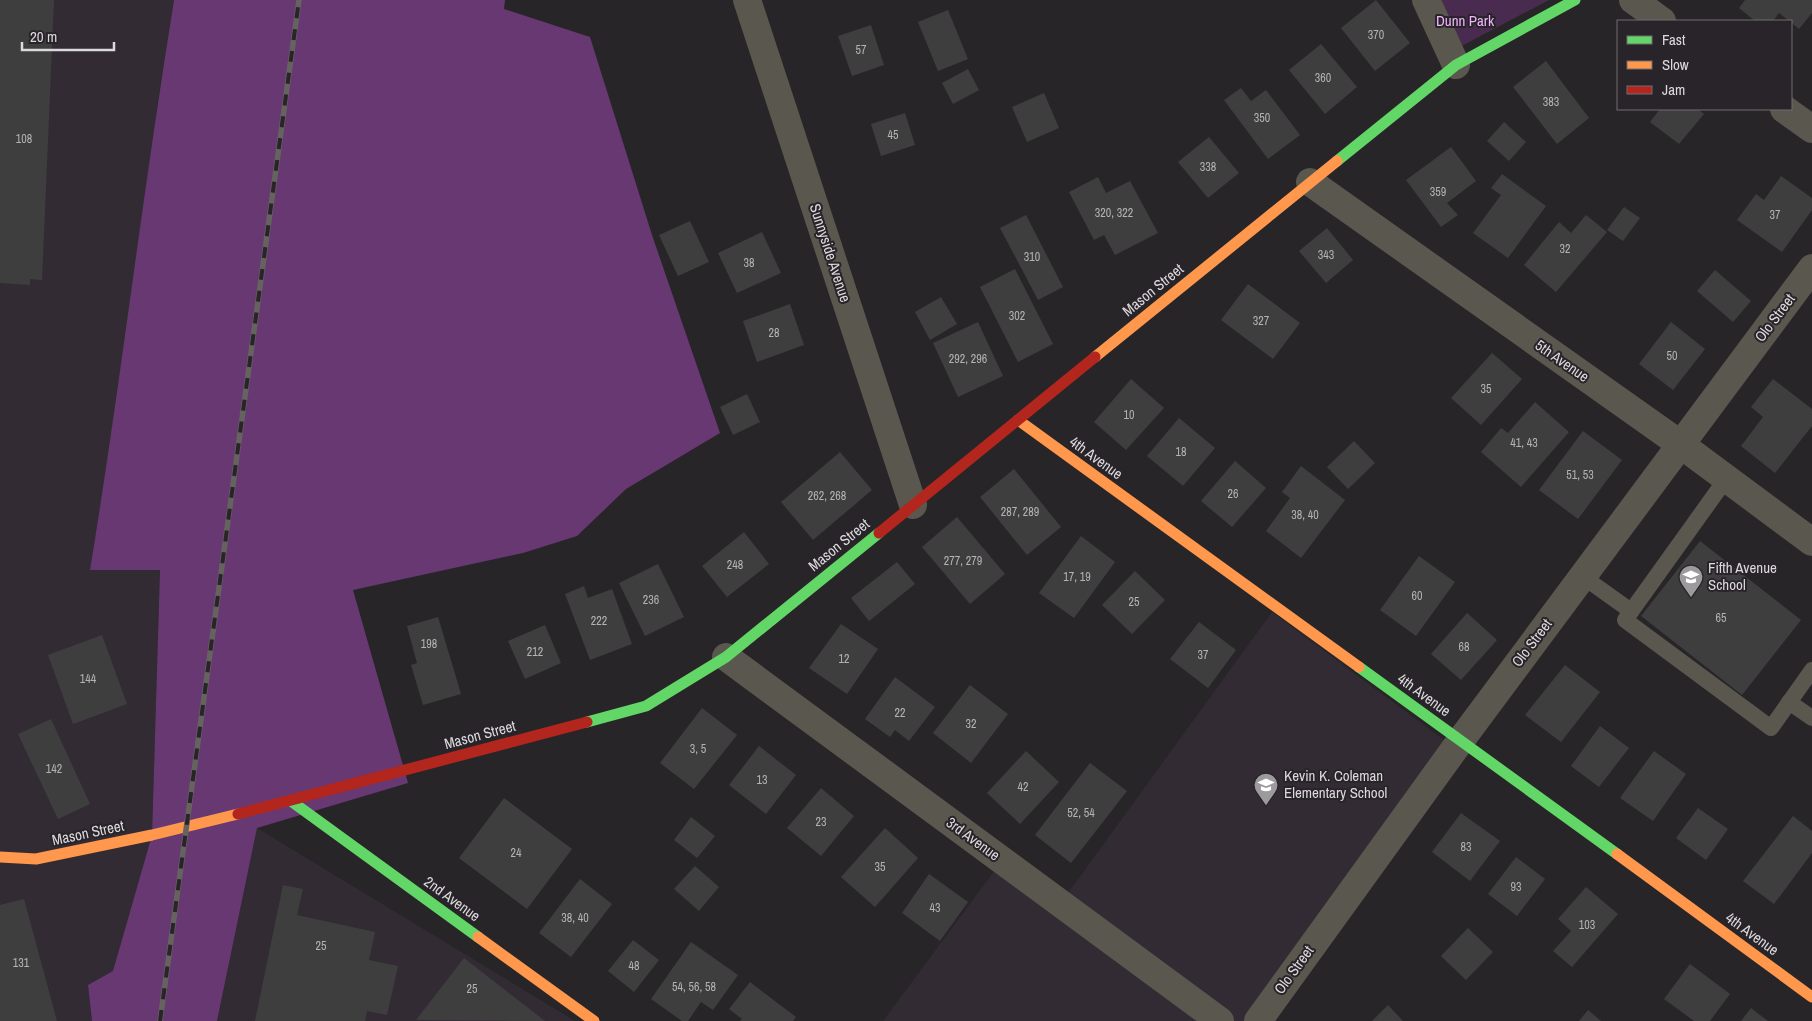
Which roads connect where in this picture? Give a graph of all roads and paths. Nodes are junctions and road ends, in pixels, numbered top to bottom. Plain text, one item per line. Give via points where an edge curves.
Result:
1 (748, 0) edge
2 (1426, 0) edge
3 (1575, 0) edge
4 (1633, 0) edge
5 (1661, 20) edge
6 (1456, 65) junction
7 (1785, 110) edge
8 (1812, 129) edge
9 (1310, 182) junction
10 (1812, 268) edge
11 (1018, 420) junction
12 (1680, 444) junction
13 (1726, 478) junction
14 (913, 505) junction
15 (1812, 542) edge
16 (1582, 576) junction
17 (1631, 612) junction
18 (726, 657) junction
19 (1812, 670) edge
20 (1790, 702) junction
21 (1812, 718) edge
22 (1461, 740) junction
23 (291, 801) junction
24 (0, 858) edge
25 (1812, 996) edge
26 (594, 1021) edge
27 (1220, 1021) edge
28 (1258, 1021) edge

1 - 14 street, Sunnyside Avenue
2 - 6 street
3 - 6 street, Mason Street
4 - 5 street
6 - 9 street, Mason Street
7 - 8 street
9 - 11 street, Mason Street
9 - 12 street, 5th Avenue
10 - 12 street, Olo Street
11 - 14 street, Mason Street
11 - 22 street, 4th Avenue
12 - 13 street, 5th Avenue
12 - 16 street, Olo Street
13 - 15 street, 5th Avenue
13 - 17 lane
14 - 18 street, Mason Street
16 - 17 lane
16 - 22 street, Olo Street
17 - 20 lane via 1625,620 1771,728
18 - 23 street, Mason Street via 646,706
18 - 27 street, 3rd Avenue
19 - 20 lane
20 - 21 lane
22 - 25 street, 4th Avenue
22 - 28 street, Olo Street
23 - 24 street, Mason Street via 36,859
23 - 26 street, 2nd Avenue

